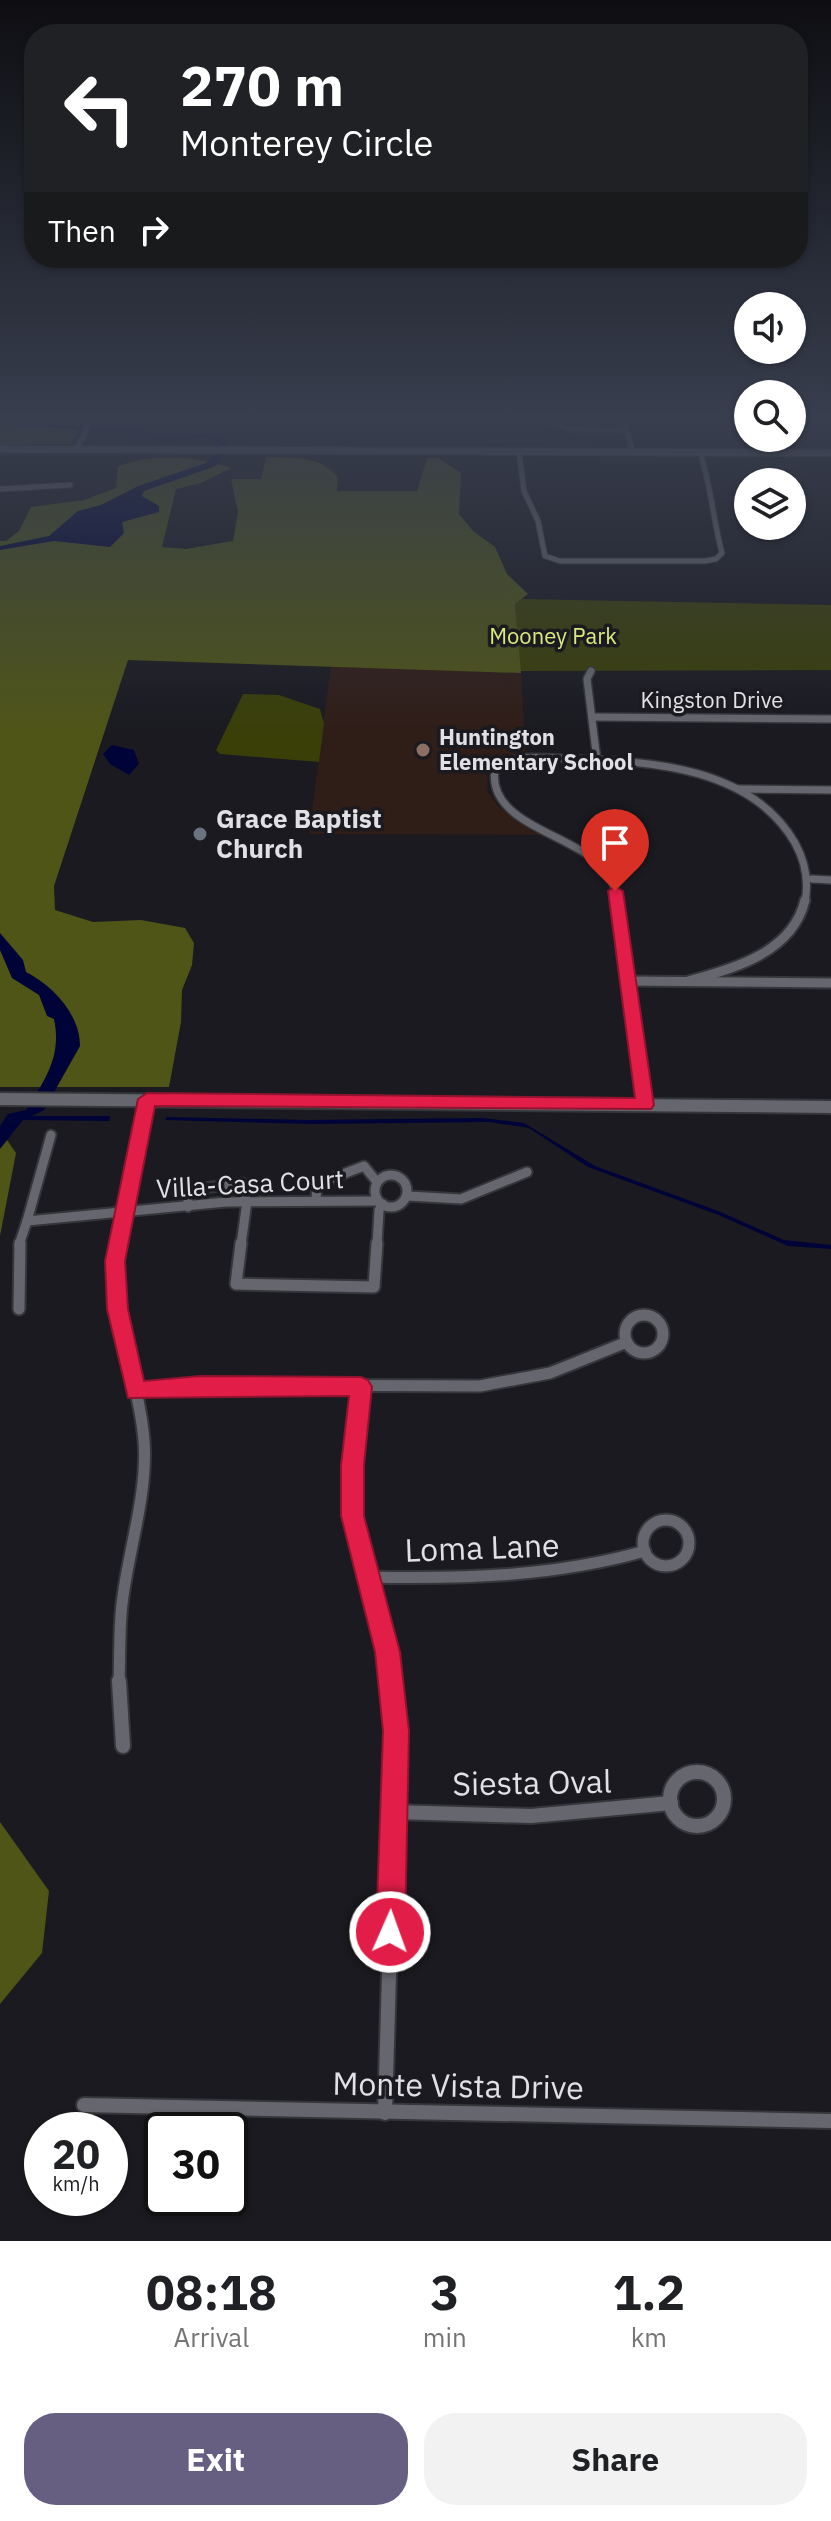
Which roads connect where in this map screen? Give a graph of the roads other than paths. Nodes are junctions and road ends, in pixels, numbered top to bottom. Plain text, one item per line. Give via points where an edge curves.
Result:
1 (539, 526) edge
2 (715, 526) edge
3 (591, 671) dead end
4 (592, 717) junction
5 (831, 719) edge
6 (597, 760) junction
7 (736, 789) junction
8 (831, 790) edge
9 (812, 879) junction
10 (831, 880) edge
11 (627, 981) junction
12 (688, 981) junction
13 (831, 983) edge
14 (0, 1099) edge
15 (147, 1099) junction
16 (645, 1105) junction
17 (831, 1107) edge
18 (51, 1135) dead end
19 (527, 1172) dead end
20 (377, 1182) junction
21 (408, 1196) junction
22 (245, 1201) junction
23 (316, 1201) junction
24 (380, 1202) junction
25 (188, 1207) junction
26 (123, 1211) junction
27 (27, 1221) junction
28 (19, 1309) dead end
29 (627, 1342) dead end
30 (361, 1387) junction
31 (135, 1391) junction
32 (645, 1551) dead end
33 (367, 1577) junction
34 (123, 1746) dead end
35 (671, 1803) junction
36 (394, 1812) junction
37 (84, 2105) dead end
38 (385, 2113) junction
39 (831, 2121) edge

1 - 2 street via 545,556 560,561 705,561 721,555
3 - 4 street via 587,679
4 - 5 street, Kingston Drive
4 - 6 street
6 - 7 street via 668,766
6 - 11 street via 510,759 496,764 493,773 506,807 592,856 610,876
7 - 8 street
7 - 9 street via 793,832
9 - 10 street
9 - 12 street via 804,914 784,938 746,961
11 - 12 street
11 - 16 street
12 - 13 street
14 - 15 street
15 - 16 street
15 - 26 street
16 - 17 street
18 - 27 street
19 - 21 street via 461,1199
20 - 21 street, Villa-Casa Court via 402,1179
20 - 23 street via 364,1166 317,1184
20 - 24 street, Villa-Casa Court via 373,1193
21 - 24 street, Villa-Casa Court via 401,1203
22 - 23 street, Villa-Casa Court
22 - 24 street via 236,1284 374,1287
22 - 25 street, Villa-Casa Court
22 - 25 street via 242,1183 188,1190
23 - 24 street, Villa-Casa Court
25 - 26 street, Villa-Casa Court
26 - 27 street, Villa-Casa Court
26 - 31 street via 115,1285
27 - 28 street via 19,1245
29 - 30 street via 578,1364 516,1381 449,1388
30 - 31 street
30 - 33 street via 351,1488
31 - 34 street via 144,1440 121,1621
32 - 33 street, Loma Lane via 535,1577
33 - 36 street via 394,1694
35 - 35 street via 682,1819 700,1827 716,1821 724,1805 719,1787 698,1771 676,1779
35 - 36 street, Siesta Oval via 544,1815
36 - 38 street
37 - 38 street, Monte Vista Drive
38 - 39 street, Monte Vista Drive

